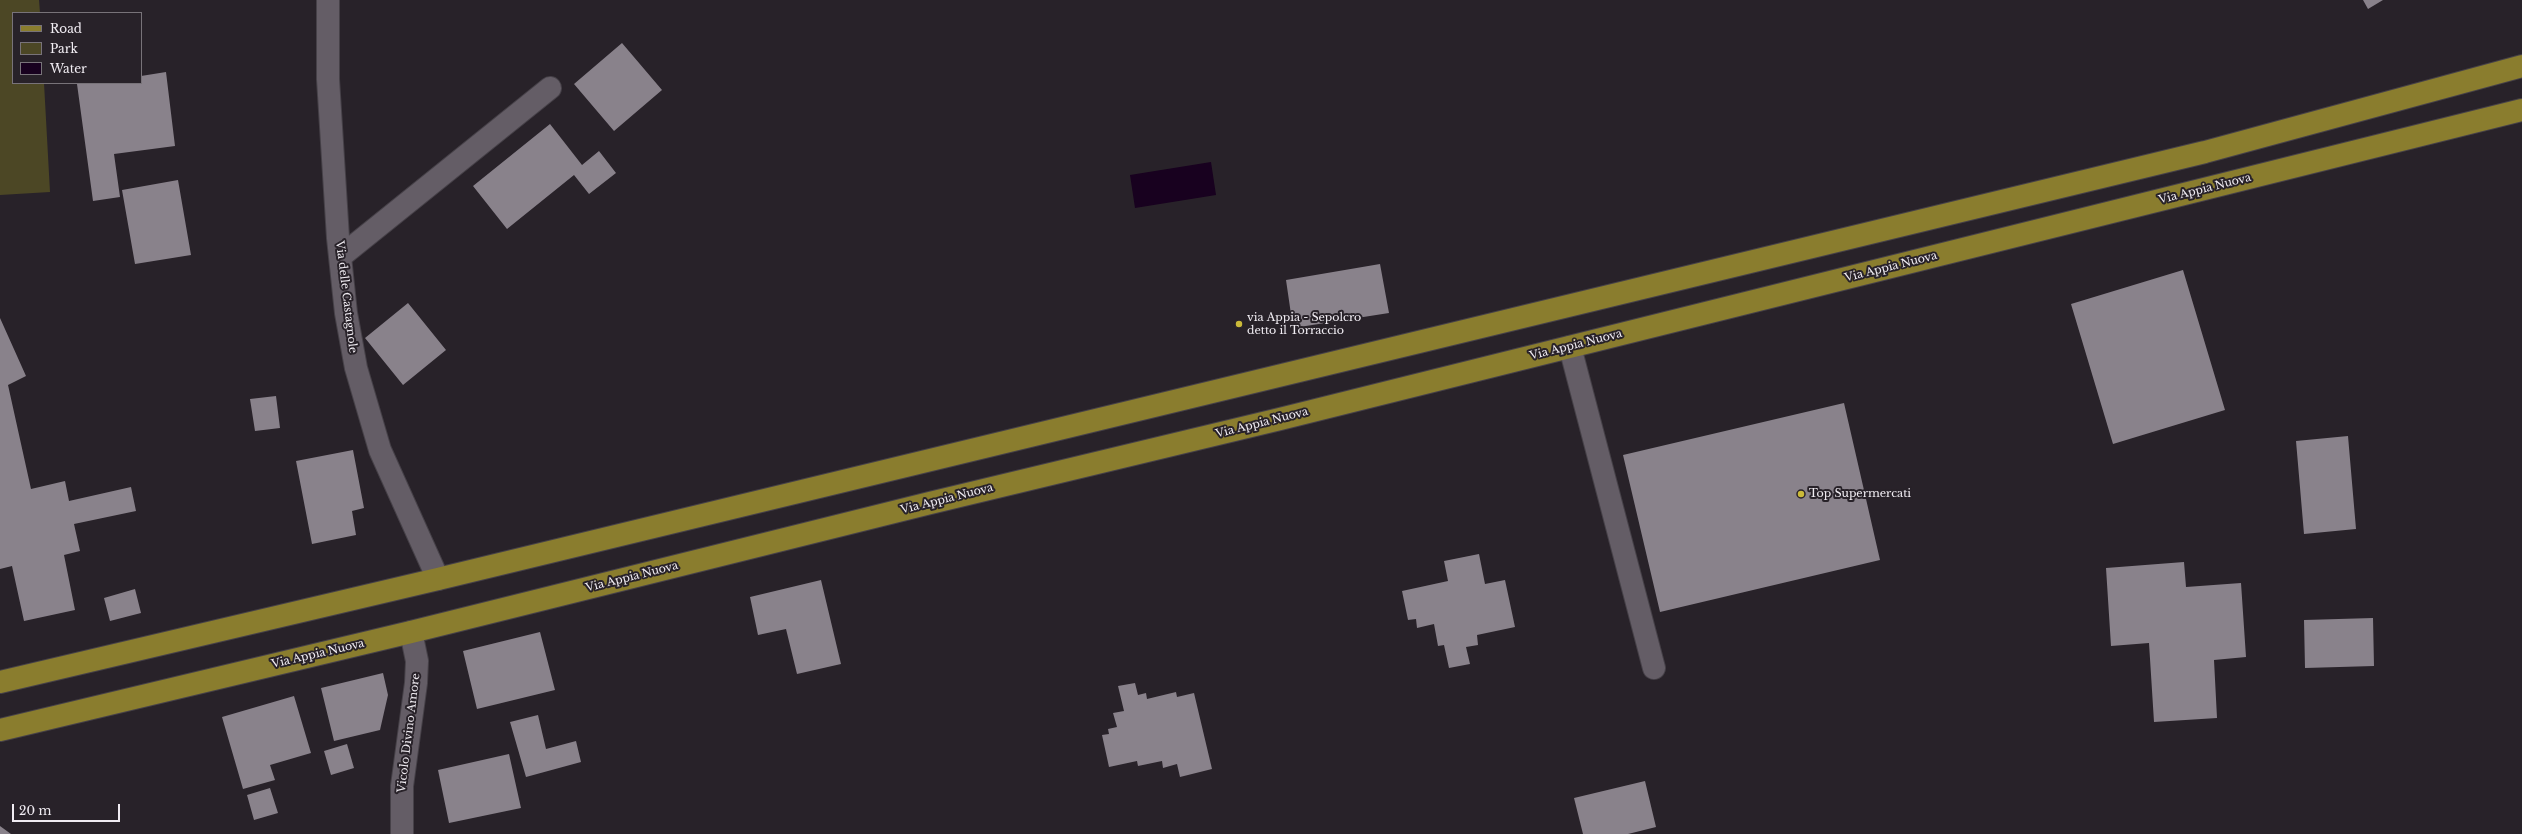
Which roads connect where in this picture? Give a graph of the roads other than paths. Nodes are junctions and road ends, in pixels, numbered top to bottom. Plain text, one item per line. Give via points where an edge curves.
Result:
1 (328, 0) edge
2 (2522, 66) edge
3 (550, 88) dead end
4 (2522, 110) edge
5 (340, 257) junction
6 (1570, 347) junction
7 (438, 579) junction
8 (411, 632) junction
9 (1654, 668) dead end
10 (0, 682) edge
11 (0, 730) edge
12 (402, 834) edge

1 - 5 street, Via delle Castagnole via 328,79
2 - 7 main road via 2190,156
3 - 5 street
4 - 6 main road, Via Appia Nuova
5 - 7 street, Via delle Castagnole via 356,368 370,423 407,515
6 - 8 main road, Via Appia Nuova
6 - 9 street
7 - 10 main road
8 - 11 main road, Via Appia Nuova
8 - 12 street, Vicolo Divino Amore via 416,661 416,683 402,786

